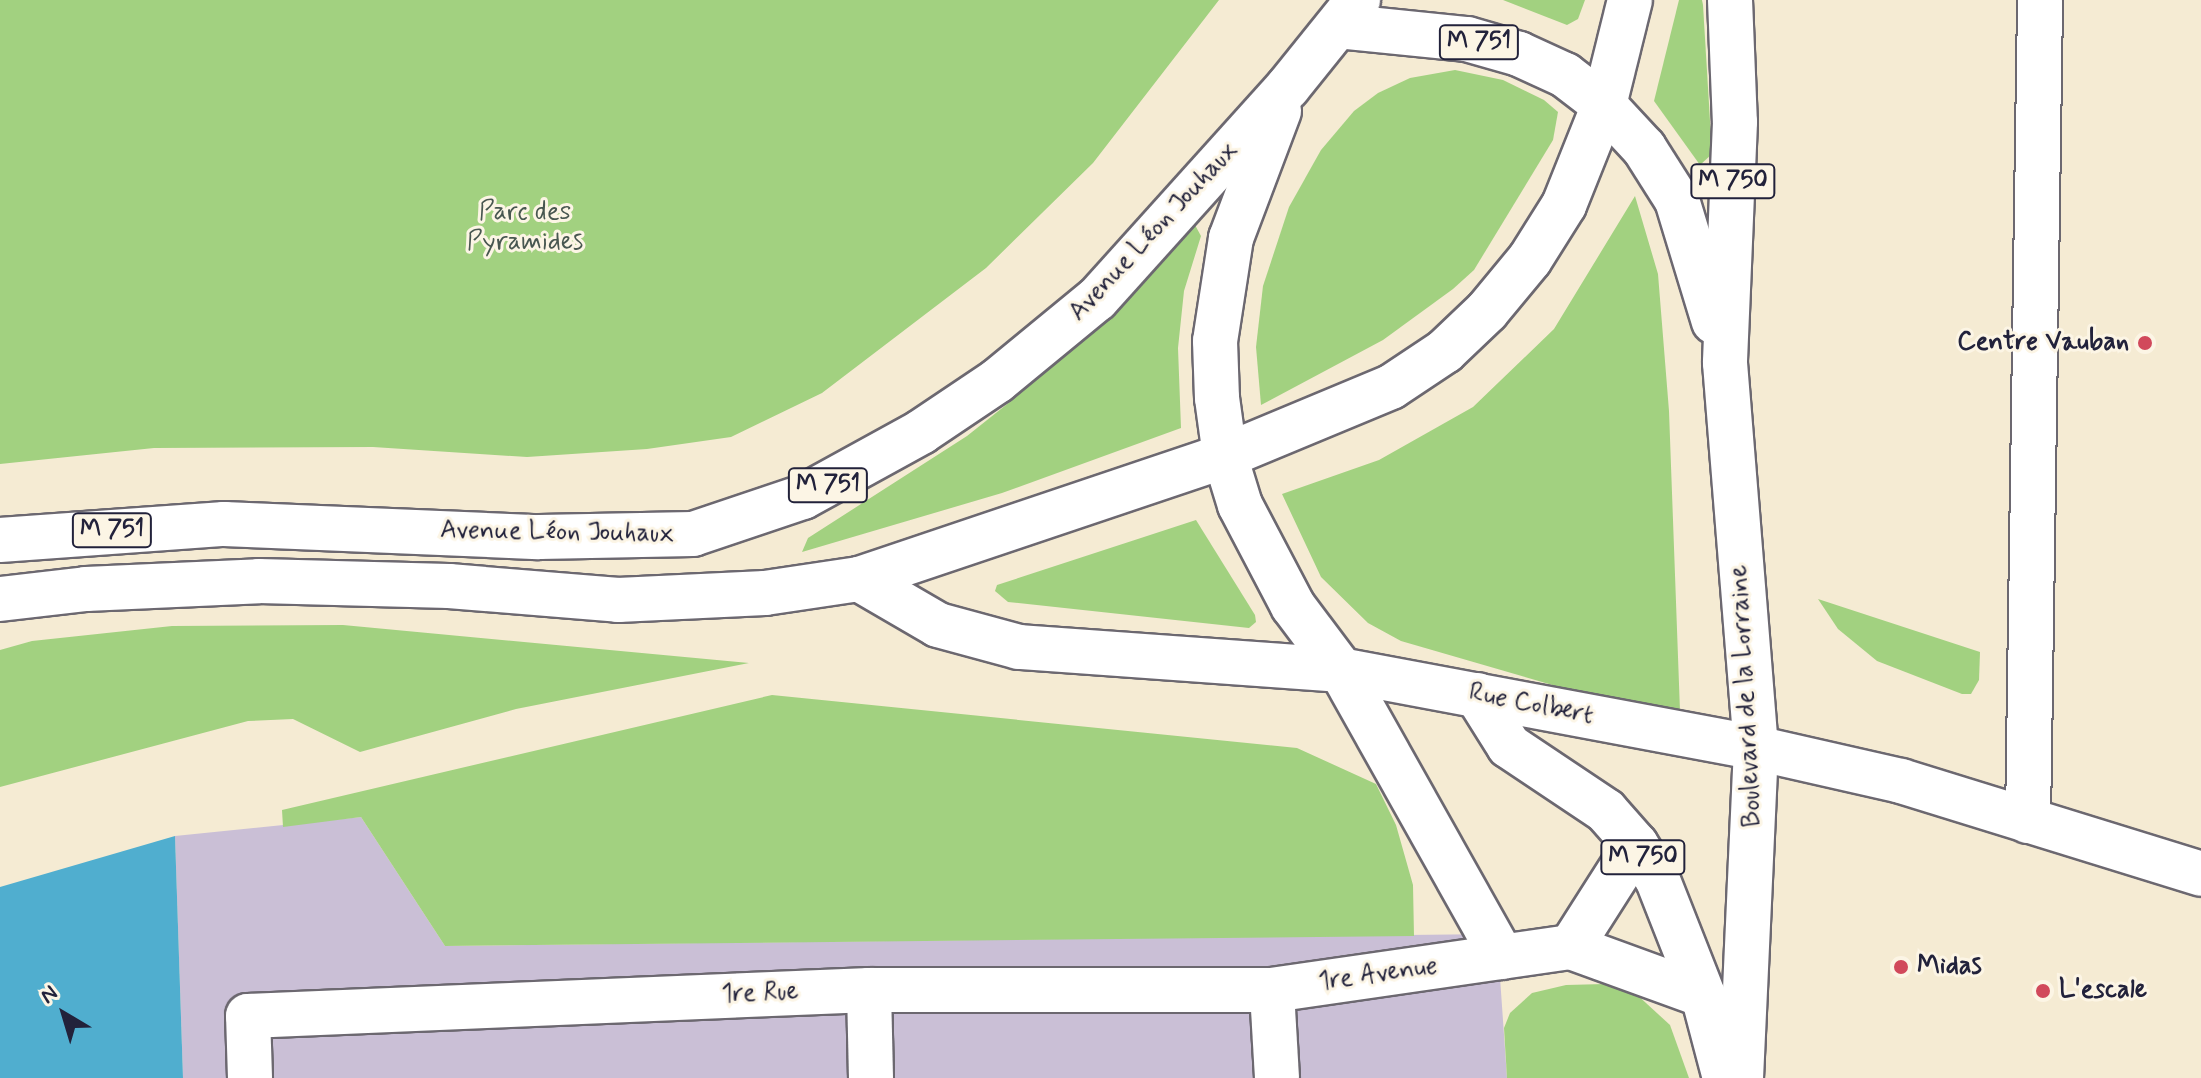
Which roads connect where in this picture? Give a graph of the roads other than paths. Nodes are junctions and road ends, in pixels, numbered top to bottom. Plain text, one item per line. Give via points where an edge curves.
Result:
1 (1630, 0) edge
2 (1730, 0) edge
3 (2040, 0) edge
4 (1348, 13) edge
5 (1288, 87) junction
6 (1604, 105) junction
7 (1725, 363) junction
8 (1225, 456) junction
9 (0, 540) edge
10 (859, 579) junction
11 (0, 599) edge
12 (1341, 670) junction
13 (1477, 695) junction
14 (1756, 748) junction
15 (2028, 821) junction
16 (1636, 845) junction
17 (2201, 874) edge
18 (1571, 947) junction
19 (1502, 957) junction
20 (869, 990) junction
21 (1272, 990) junction
22 (1703, 995) junction
23 (250, 1078) edge
24 (871, 1078) edge
25 (1277, 1078) edge
26 (1725, 1078) edge
27 (1741, 1078) edge

1 - 6 main road, Avenue Léon Jouhaux / M 751
2 - 7 main road, Boulevard de la Lorraine / M 750 via 1735,122
3 - 15 main road
4 - 5 main road, Avenue Léon Jouhaux
4 - 6 main road, Boulevard de la Lorraine / M 751 via 1519,54 1565,75
5 - 8 main road, Avenue Léon Jouhaux via 1231,238 1221,291 1215,341
5 - 9 main road, Avenue Léon Jouhaux / M 751 via 1138,256 1046,343 972,398 855,471 742,521 693,534 609,538 224,524
6 - 7 main road, Boulevard de la Lorraine / M 751 via 1644,148 1677,200
6 - 8 main road, Avenue Léon Jouhaux / M 751 via 1564,205 1530,259 1445,351 1391,387 1338,413
7 - 14 main road, Boulevard de la Lorraine / M 750
8 - 10 main road, Avenue Léon Jouhaux / M 751
8 - 12 main road, Avenue Léon Jouhaux via 1261,551 1293,606
10 - 11 main road, Avenue Léon Jouhaux / M 751 via 696,599 259,581 114,587
10 - 12 main road, Rue Colbert via 938,625 1019,647
12 - 13 main road, Rue Colbert
12 - 19 main road, Avenue Léon Jouhaux
13 - 14 main road, Rue Colbert
13 - 16 main road, M 750 via 1509,746 1606,811
14 - 15 main road, Rue Colbert via 1901,781
14 - 27 main road, Boulevard de la Lorraine / M 750
15 - 17 main road, Rue Colbert
16 - 18 main road
16 - 22 main road, M 750 via 1657,878
18 - 19 main road, 1re Avenue
18 - 22 main road
19 - 21 main road, 1re Avenue
20 - 21 main road, 1re Rue
20 - 23 main road, 1re Rue via 248,1016
20 - 24 main road
21 - 25 main road
22 - 26 main road, M 750

